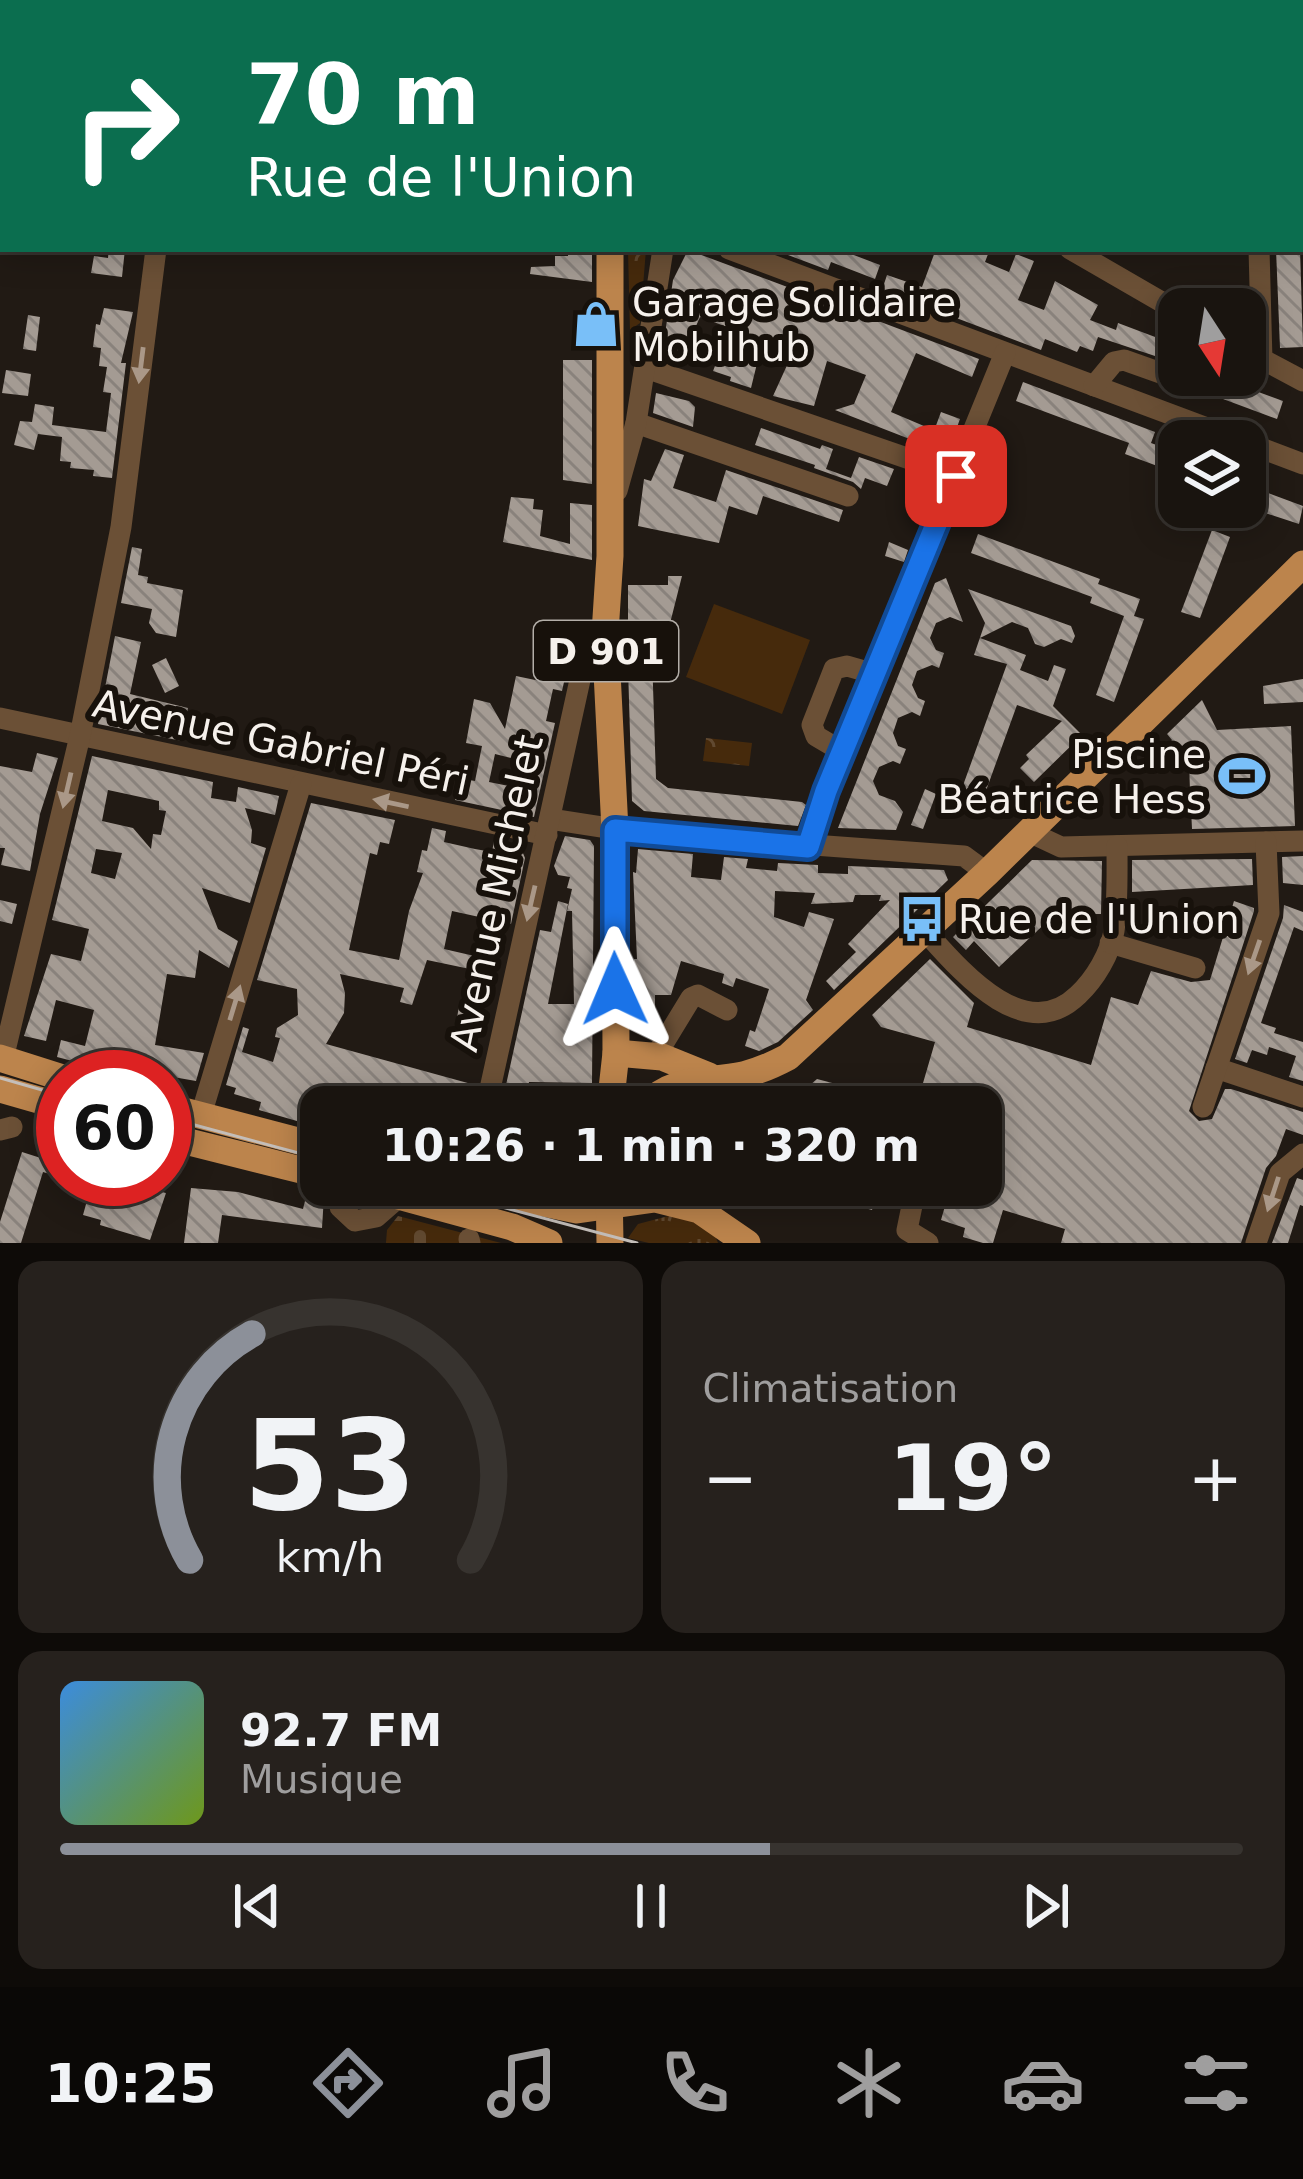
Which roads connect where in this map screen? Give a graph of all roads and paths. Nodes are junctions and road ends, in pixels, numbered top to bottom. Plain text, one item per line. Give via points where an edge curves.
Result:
1 (156, 252) edge
2 (610, 252) edge
3 (663, 252) edge
4 (737, 252) edge
5 (1075, 252) edge
6 (1259, 252) edge
7 (1257, 288) edge
8 (1158, 300) edge
9 (1005, 352) junction
10 (1266, 361) edge
11 (646, 368) junction
12 (1158, 372) edge
13 (1303, 381) edge
14 (1094, 386) junction
15 (1187, 420) edge
16 (636, 423) junction
17 (1266, 450) edge
18 (1303, 464) edge
19 (956, 476) junction
20 (848, 496) dead end
21 (610, 514) junction
22 (1303, 563) edge
23 (1303, 580) edge
24 (1265, 601) junction
25 (605, 633) junction
26 (875, 674) junction
27 (0, 718) edge
28 (80, 736) junction
29 (843, 752) junction
30 (301, 784) junction
31 (548, 827) junction
32 (615, 830) junction
33 (1029, 832) junction
34 (1303, 841) edge
35 (1266, 842) junction
36 (1117, 846) junction
37 (808, 847) junction
38 (987, 873) junction
39 (926, 931) junction
40 (1110, 943) junction
41 (1196, 968) dead end
42 (727, 1010) dead end
43 (616, 1053) junction
44 (656, 1057) junction
45 (2, 1059) edge
46 (1216, 1069) junction
47 (36, 1070) edge
48 (709, 1076) junction
49 (192, 1085) edge
50 (491, 1086) edge
51 (612, 1086) edge
52 (624, 1086) edge
53 (678, 1086) edge
54 (0, 1089) edge
55 (1303, 1097) edge
56 (36, 1099) edge
57 (1203, 1107) dead end
58 (192, 1112) edge
59 (192, 1127) edge
60 (300, 1142) edge
61 (192, 1143) edge
62 (202, 1146) junction
63 (1303, 1154) edge
64 (300, 1170) edge
65 (340, 1206) edge
66 (389, 1206) edge
67 (436, 1206) edge
68 (610, 1206) edge
69 (688, 1206) edge
70 (912, 1206) edge
71 (744, 1242) edge
72 (549, 1243) edge
73 (610, 1243) edge
74 (928, 1243) edge
75 (1256, 1243) edge

1 -> 28 street via 121,527
2 - 21 main road, D 901
3 - 11 street
4 - 9 street
5 - 8 street
6 - 7 street
9 - 14 street
9 - 19 street
10 - 13 street
11 - 16 street
11 - 19 street
12 - 14 street via 1114,362
14 - 15 street
16 - 20 street
16 - 21 street
17 - 18 street
19 - 26 street
21 - 25 main road, D 901
22 - 24 main road
23 - 24 street
24 - 33 main road
25 - 31 street, Avenue Michelet via 587,648
25 - 32 main road, D 901
26 - 29 street
26 - 29 street via 834,669 812,725
27 - 28 street, Avenue Gabriel Péri
28 - 30 street, Avenue Gabriel Péri
28 -> 45 street
29 - 37 street
31 -> 30 street, Avenue Gabriel Péri
49 -> 30 street
31 - 32 street, Avenue Gabriel Péri
31 -> 50 street, Avenue Michelet
32 - 37 street
32 - 43 main road, D 901
33 - 36 street via 1060,847
33 - 38 main road
34 - 35 street
35 - 36 street
35 -> 46 street via 1269,913
36 - 40 street
37 - 38 street via 964,856
38 - 39 main road
39 - 40 street via 993,999 1037,1012 1065,1008 1093,980
39 - 48 main road via 788,1057 735,1077
40 - 41 street
42 - 44 street via 691,998
43 - 44 main road
43 - 51 main road, D 901
43 - 52 main road, D 901
44 - 48 main road
45 - 47 main road
46 - 55 street
46 - 57 street
48 - 53 main road
54 - 56 main road
58 - 60 main road
59 - 62 main road
61 - 62 main road
62 - 64 main road
63 -> 75 street via 1280,1173
65 - 66 street via 355,1221
67 - 72 main road
68 - 73 main road
69 - 71 main road
70 - 74 street via 907,1230

